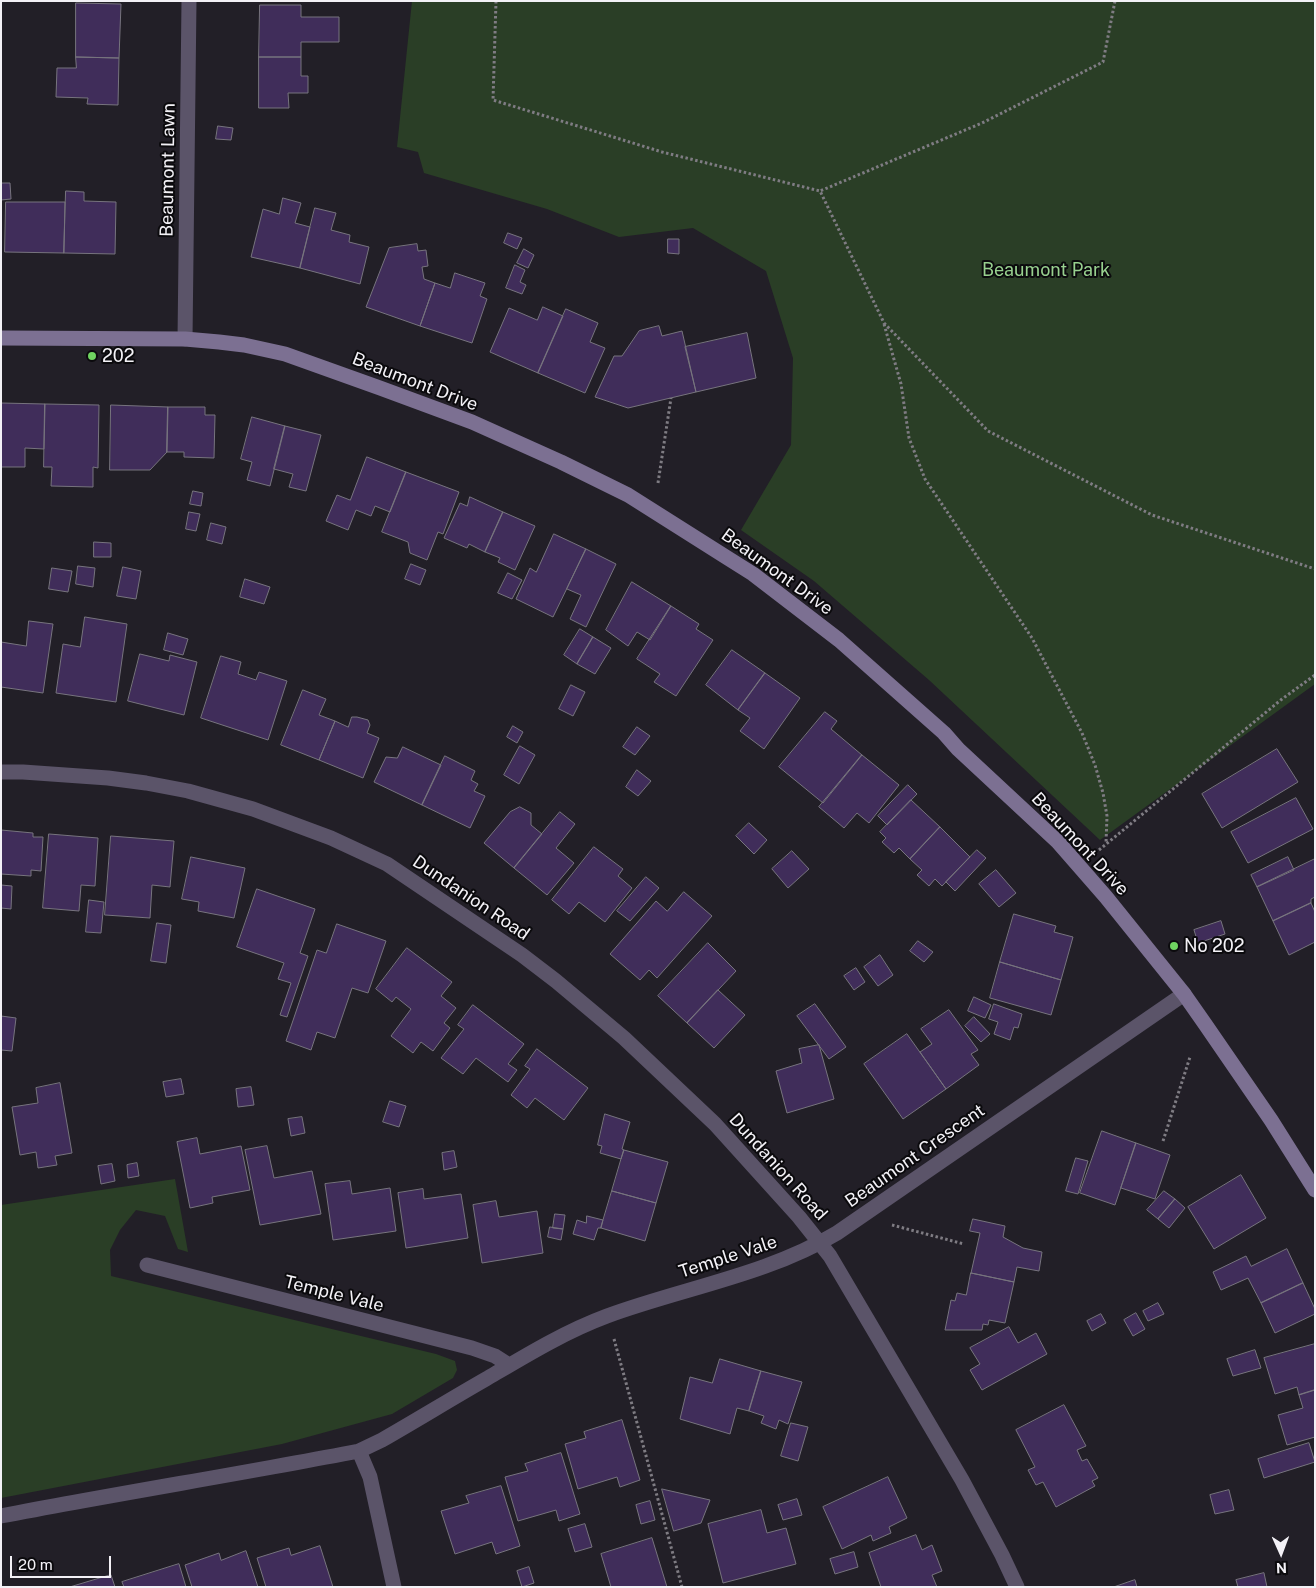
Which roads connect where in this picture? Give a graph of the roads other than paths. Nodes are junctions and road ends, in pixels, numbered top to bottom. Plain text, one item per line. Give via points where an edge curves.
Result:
1 (189, 1) edge
2 (1, 338) edge
3 (185, 339) junction
4 (1, 772) edge
5 (1184, 994) junction
6 (1315, 1190) edge
7 (820, 1243) junction
8 (147, 1265) dead end
9 (509, 1365) junction
10 (359, 1451) junction
11 (1, 1516) edge
12 (394, 1587) edge
13 (1016, 1587) edge

1 - 3 street, Beaumont Lawn
2 - 3 street, Beaumont Drive
3 - 5 street, Beaumont Drive via 285,354 472,422 628,495 753,574 838,640 944,733 1048,833 1106,897
4 - 7 street, Dundanion Road via 108,778 202,794 331,838 387,864 522,956 624,1038 715,1124
5 - 6 street, Beaumont Drive via 1263,1107
5 - 7 street, Beaumont Crescent
7 - 9 street, Temple Vale via 795,1255 607,1316 560,1336
7 - 13 street via 962,1480
8 - 9 street, Temple Vale via 472,1348
9 - 10 street, Temple Vale
10 - 11 street, Temple Vale
10 - 12 street via 370,1477

